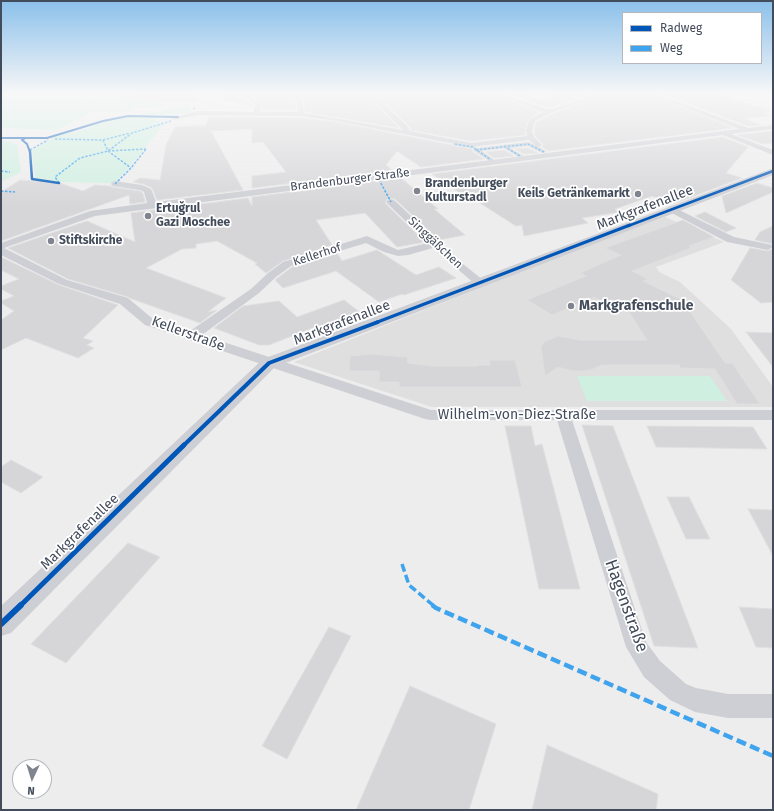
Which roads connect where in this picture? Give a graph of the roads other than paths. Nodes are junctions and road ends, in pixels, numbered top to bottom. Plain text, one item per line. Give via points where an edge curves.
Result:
1 (401, 131) edge
2 (531, 131) edge
3 (743, 131) edge
4 (407, 132) joint
5 (723, 134) junction
6 (532, 142) junction
7 (455, 144) dead end
8 (504, 146) junction
9 (473, 148) junction
10 (773, 152) edge
11 (548, 153) junction
12 (520, 156) dead end
13 (491, 160) dead end
14 (773, 171) edge
15 (115, 184) dead end
16 (391, 202) dead end
17 (151, 206) junction
18 (672, 209) junction
19 (436, 244) junction
20 (1, 246) edge
21 (768, 247) dead end
22 (1, 251) edge
23 (479, 282) junction
24 (192, 336) junction
25 (269, 363) junction
26 (563, 415) junction
27 (773, 415) edge
28 (1, 624) edge
29 (773, 706) edge

1 - 4 street
2 - 6 street
3 - 5 street, Brandenburger Straße
4 - 6 street via 471,145
5 - 10 street
5 - 11 street, Brandenburger Straße
6 - 8 street
6 - 11 street
7 - 9 street
8 - 9 street
8 - 12 street
9 - 13 street
11 - 17 street, Brandenburger Straße
14 - 18 street, Markgrafenallee
15 - 17 street via 148,191
16 - 19 street, Singgäßchen
17 - 20 street, Brandenburger Straße via 94,213
18 - 21 street, Markgrafenallee via 731,240
18 - 23 street, Markgrafenallee
19 - 23 street, Singgäßchen
19 - 24 street, Kellerhof via 398,253 367,239 287,264 255,291
22 - 24 street, Kellerstraße via 63,282 124,301 149,322
23 - 25 street, Markgrafenallee
24 - 25 street, Kellerstraße
25 - 26 street, Wilhelm-von-Diez-Straße via 430,415
25 - 28 street, Markgrafenallee
26 - 27 street, Wilhelm-von-Diez-Straße
26 - 29 street, Hagenstraße via 637,647 652,669 678,692 695,700 728,706

